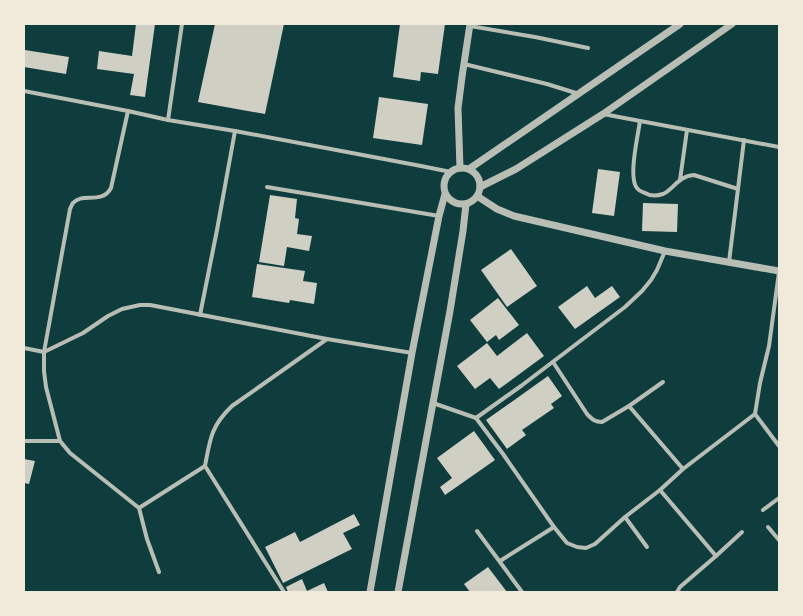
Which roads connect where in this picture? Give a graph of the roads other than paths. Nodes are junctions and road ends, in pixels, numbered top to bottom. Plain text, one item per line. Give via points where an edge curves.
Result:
1 (182, 24) edge
2 (679, 24) edge
3 (732, 24) edge
4 (470, 25) edge
5 (588, 48) dead end
6 (463, 64) junction
7 (24, 91) edge
8 (580, 94) junction
9 (128, 111) junction
10 (603, 114) junction
11 (168, 120) junction
12 (640, 121) junction
13 (687, 130) junction
14 (235, 131) junction
15 (744, 140) junction
16 (779, 147) edge
17 (460, 168) junction
18 (469, 170) junction
19 (451, 172) junction
20 (680, 180) junction
21 (480, 187) junction
22 (267, 188) dead end
23 (738, 189) junction
24 (445, 194) junction
25 (477, 196) junction
26 (466, 204) junction
27 (439, 216) junction
28 (665, 251) junction
29 (729, 262) junction
30 (779, 271) edge
31 (200, 315) junction
32 (327, 339) junction
33 (24, 348) edge
34 (44, 352) junction
35 (412, 353) junction
36 (553, 362) junction
37 (663, 382) dead end
38 (432, 403) junction
39 (630, 406) junction
40 (755, 414) junction
41 (476, 418) junction
42 (24, 441) edge
43 (60, 441) junction
44 (779, 446) edge
45 (205, 466) junction
46 (682, 469) junction
47 (660, 490) junction
48 (779, 498) edge
49 (138, 508) junction
50 (763, 510) dead end
51 (625, 517) junction
52 (768, 526) dead end
53 (554, 528) junction
54 (477, 531) dead end
55 (742, 532) dead end
56 (779, 540) edge
57 (648, 547) dead end
58 (716, 556) junction
59 (500, 561) junction
60 (159, 572) dead end
61 (284, 592) edge
62 (370, 592) edge
63 (398, 592) edge
64 (522, 592) edge
65 (677, 592) edge

1 - 11 street
2 - 8 street
3 - 10 street
4 - 5 street
4 - 6 street
6 - 8 street
6 - 17 street via 458,108
7 - 9 street
8 - 18 street
9 - 11 street
9 - 34 street via 111,188 100,197 75,201 70,208
10 - 12 street
10 - 21 street via 516,169
11 - 14 street
12 - 13 street
12 - 20 street via 633,166 636,188 647,194 663,194
13 - 15 street
13 - 20 street
14 - 19 street
14 - 31 street
15 - 16 street
15 - 23 street
17 - 18 street
17 - 19 street
18 - 21 street via 478,177
19 - 24 street via 445,181
20 - 23 street via 694,175
21 - 25 street
22 - 27 street
23 - 29 street
24 - 26 street via 456,203
24 - 27 street
25 - 26 street
25 - 28 street via 514,216
26 - 38 street
27 - 35 street
28 - 29 street
28 - 36 street via 657,270 642,291
29 - 30 street
30 - 40 street via 769,346
31 - 32 street
31 - 34 street via 150,305 132,306 108,316 83,333
32 - 35 street
32 - 45 street via 224,413 211,437
33 - 34 street
34 - 43 street via 46,387
35 - 62 street
36 - 39 street via 594,421 602,422
36 - 41 street
37 - 39 street
38 - 41 street
38 - 63 street
39 - 46 street
40 - 44 street
40 - 46 street
41 - 53 street
42 - 43 street
43 - 49 street via 70,453
45 - 49 street
45 - 61 street
46 - 47 street
47 - 51 street
47 - 58 street
48 - 50 street
49 - 60 street
51 - 53 street via 595,544 586,548 567,543
51 - 57 street
52 - 56 street
53 - 59 street
54 - 59 street
55 - 58 street
58 - 65 street
59 - 64 street

